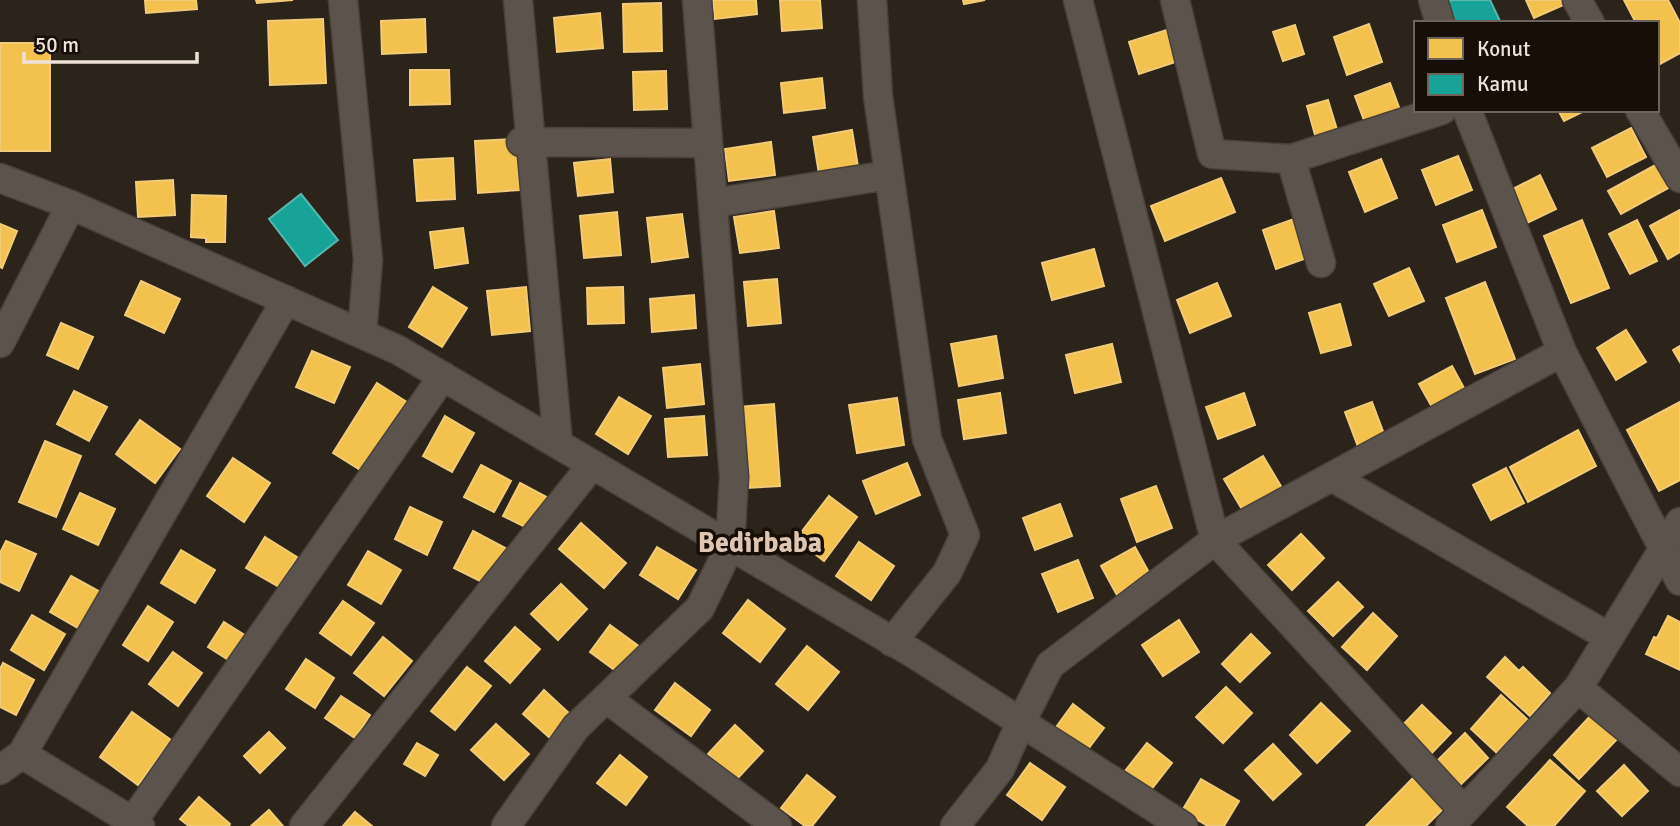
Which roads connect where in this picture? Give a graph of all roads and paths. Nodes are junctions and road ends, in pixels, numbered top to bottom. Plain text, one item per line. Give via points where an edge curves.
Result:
1 (343, 0) edge
2 (518, 0) edge
3 (697, 0) edge
4 (872, 0) edge
5 (1078, 0) edge
6 (1175, 0) edge
7 (1433, 0) edge
8 (1577, 0) edge
9 (1439, 21) edge
10 (1589, 21) edge
11 (1436, 112) edge
12 (1468, 112) edge
13 (1641, 112) edge
14 (526, 143) junction
15 (708, 143) junction
16 (1291, 159) junction
17 (889, 175) junction
18 (0, 178) edge
19 (1680, 178) edge
20 (713, 203) junction
21 (71, 205) junction
22 (1321, 263) dead end
23 (286, 300) junction
24 (362, 334) junction
25 (0, 343) edge
26 (1562, 352) junction
27 (443, 376) junction
28 (558, 444) junction
29 (592, 465) junction
30 (1332, 477) junction
31 (1680, 522) edge
32 (1215, 540) junction
33 (730, 546) junction
34 (1662, 550) junction
35 (1680, 581) edge
36 (1609, 637) junction
37 (892, 642) junction
38 (1578, 688) junction
39 (606, 698) junction
40 (1020, 722) junction
41 (11, 762) edge
42 (1680, 772) edge
43 (1457, 818) edge
44 (137, 823) edge
45 (304, 826) edge
46 (506, 826) edge
47 (777, 826) edge
48 (956, 826) edge
49 (1183, 826) edge

1 - 24 street via 368,260
2 - 14 street
3 - 15 street
4 - 17 street
5 - 32 street
6 - 16 street via 1212,154
7 - 9 street
8 - 10 street
11 - 16 street
12 - 26 street
13 - 19 street
14 - 15 street
14 - 28 street
15 - 20 street
16 - 22 street
17 - 20 street
17 - 37 street via 927,439 965,535 947,573
18 - 21 street
20 - 33 street via 734,477
21 - 23 street
21 - 25 street
23 - 24 street
23 - 41 street
24 - 27 street
26 - 30 street
26 - 34 street
27 - 28 street
27 - 44 street
28 - 29 street
29 - 33 street
29 - 45 street
30 - 32 street
30 - 36 street
31 - 34 street
32 - 40 street via 1050,665
32 - 43 street
33 - 37 street
33 - 39 street via 700,608
34 - 35 street
34 - 36 street
36 - 38 street
37 - 40 street
38 - 42 street
38 - 43 street
39 - 46 street via 576,727
39 - 47 street
40 - 48 street via 1000,769
40 - 49 street
41 - 44 street

